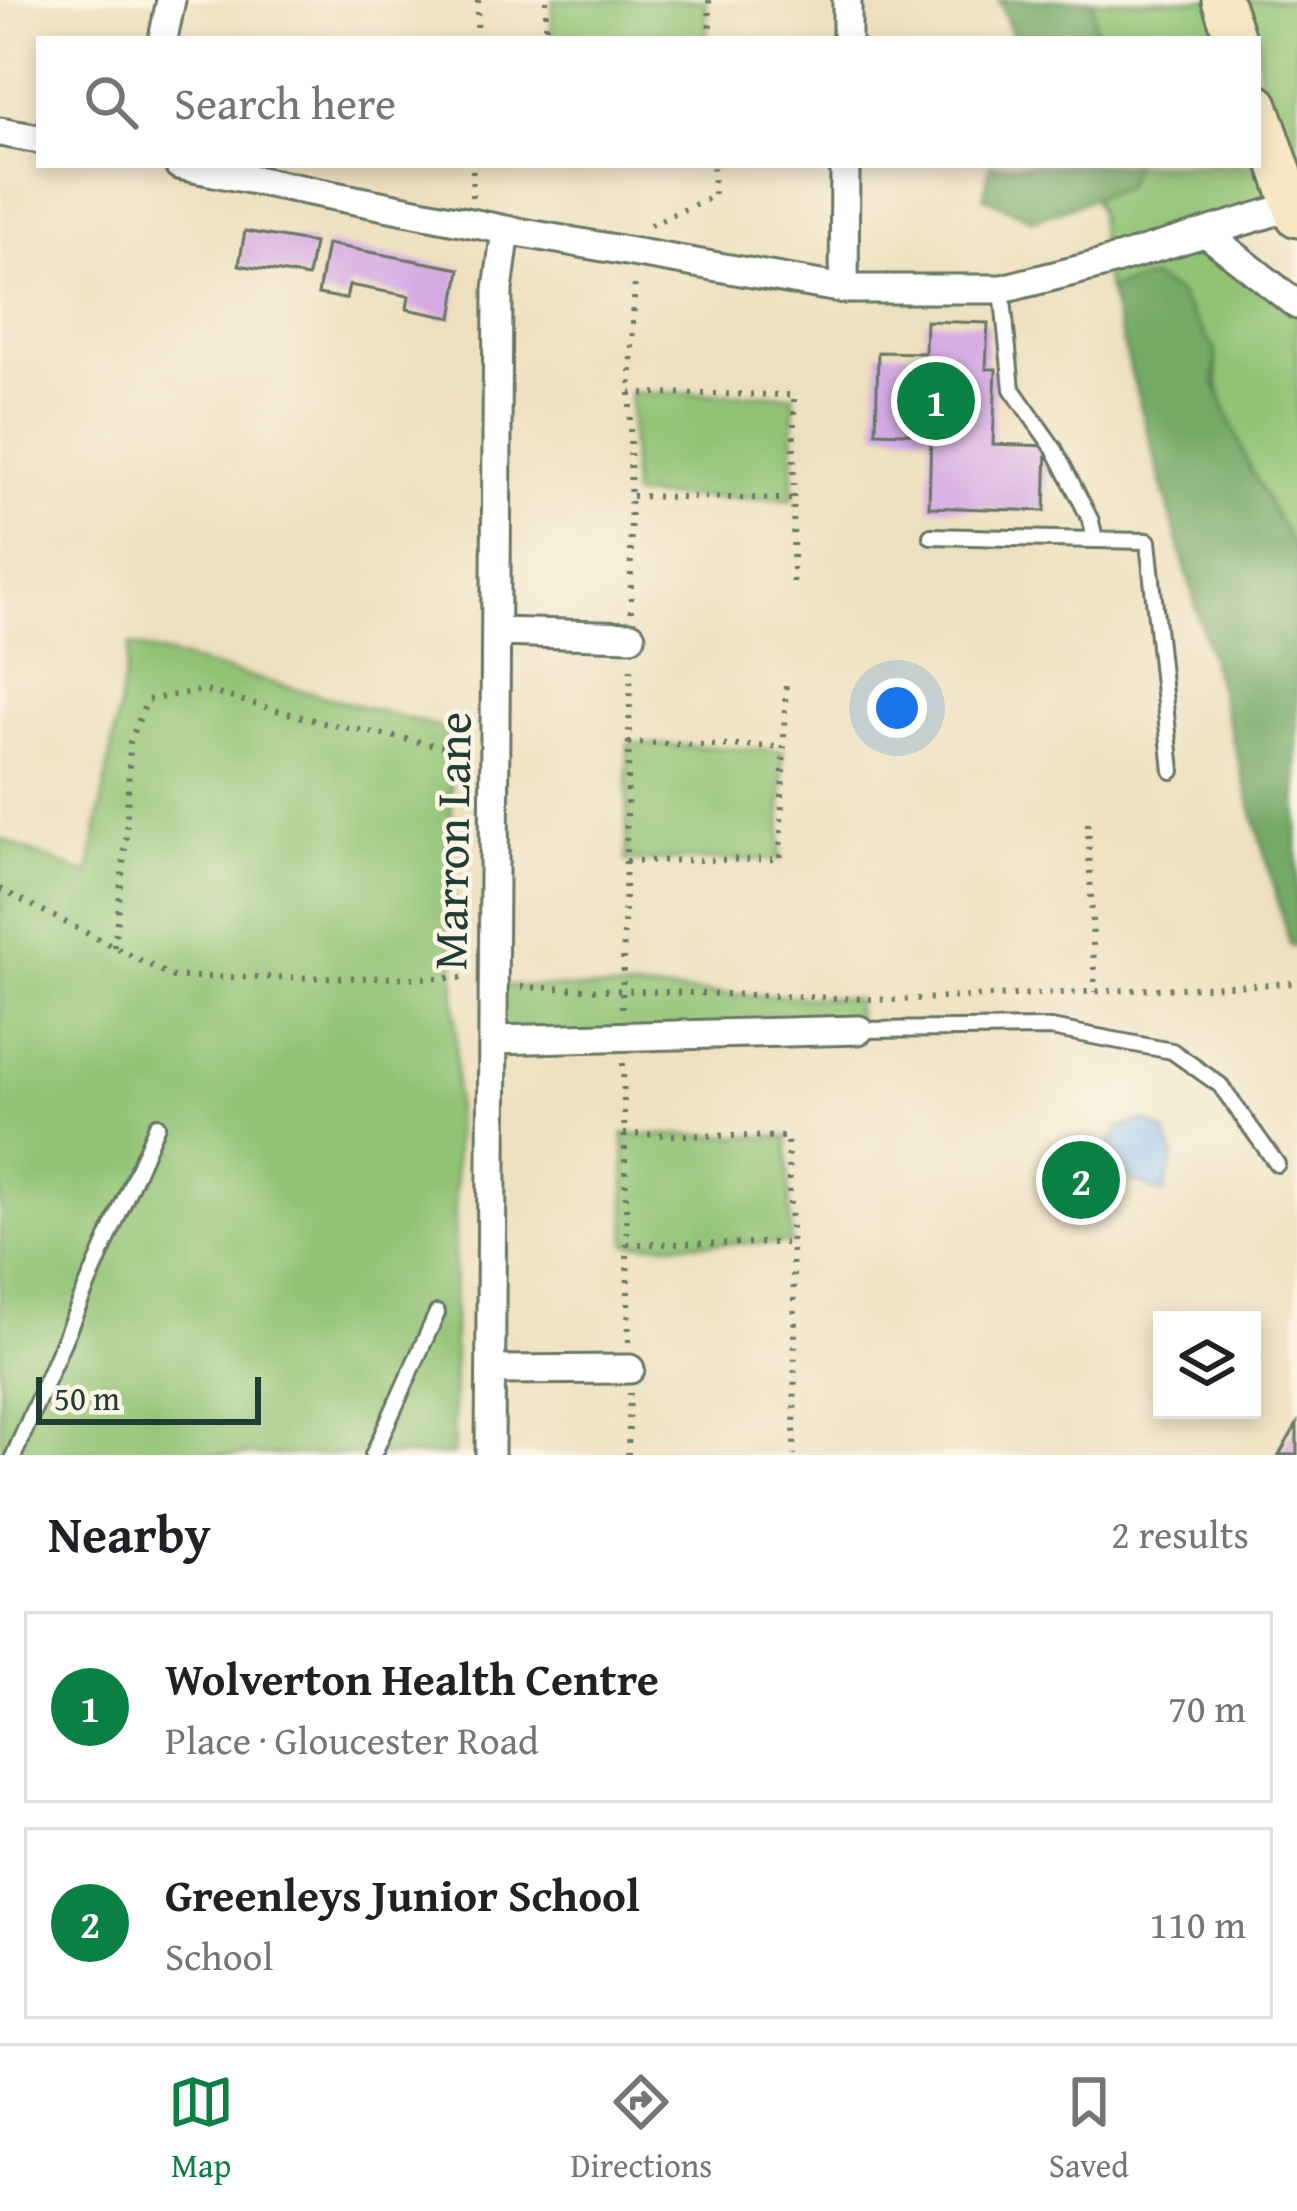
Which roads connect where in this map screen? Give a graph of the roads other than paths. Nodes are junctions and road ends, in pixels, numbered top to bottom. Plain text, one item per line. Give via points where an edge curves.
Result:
1 (171, 0) edge
2 (847, 0) edge
3 (1222, 0) edge
4 (164, 36) edge
5 (847, 36) edge
6 (1234, 36) edge
7 (1261, 114) edge
8 (0, 132) edge
9 (36, 138) edge
10 (194, 168) edge
11 (845, 168) edge
12 (1295, 212) edge
13 (506, 230) junction
14 (1206, 233) junction
15 (844, 289) junction
16 (1002, 289) junction
17 (1297, 305) edge
18 (931, 536) dead end
19 (1094, 540) junction
20 (499, 632) junction
21 (631, 636) road end
22 (1172, 771) dead end
23 (859, 1030) joint
24 (493, 1040) junction
25 (157, 1126) dead end
26 (1277, 1164) dead end
27 (436, 1313) dead end
28 (630, 1369) road end
29 (492, 1370) junction
30 (14, 1455) edge
31 (373, 1455) edge
32 (490, 1455) edge

1 - 4 street
2 - 5 street
3 - 6 street
7 - 12 street
8 - 9 street
10 - 13 street
11 - 15 street
12 - 14 street
13 - 15 street
13 - 20 street, Marron Lane via 498,290
14 - 16 street
14 - 17 street
15 - 16 street
16 - 19 lane via 1012,389 1055,450
18 - 19 lane
19 - 22 lane via 1148,542
20 - 21 street
20 - 24 street, Marron Lane
23 - 24 street
23 - 26 lane via 1051,1028 1172,1051 1220,1085
24 - 29 street, Marron Lane
25 - 30 lane
27 - 31 lane
28 - 29 street
29 - 32 street, Marron Lane

